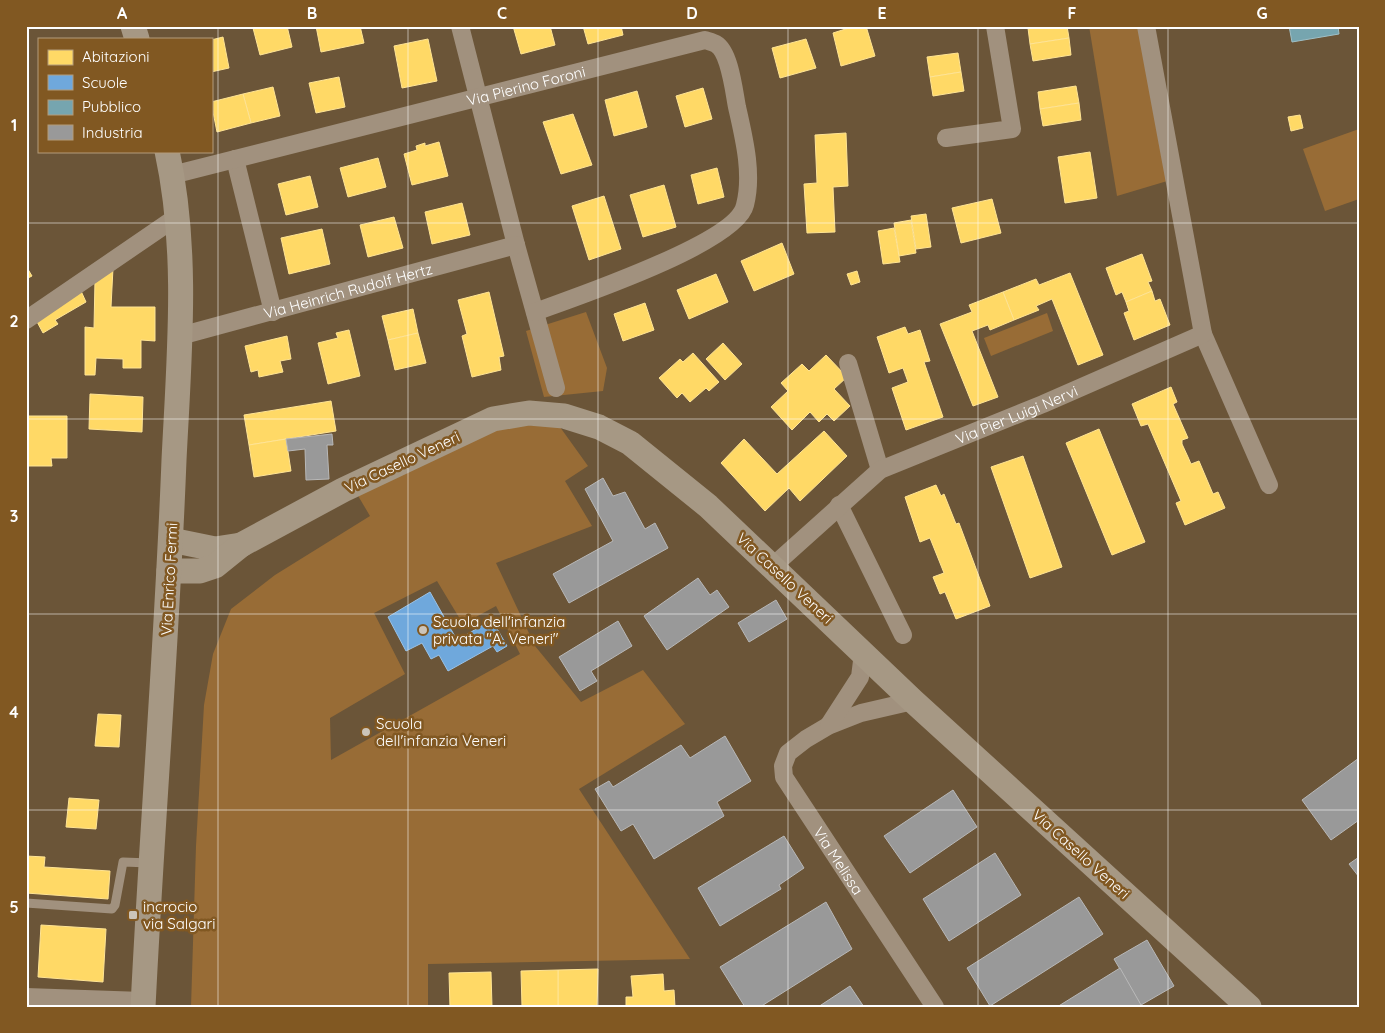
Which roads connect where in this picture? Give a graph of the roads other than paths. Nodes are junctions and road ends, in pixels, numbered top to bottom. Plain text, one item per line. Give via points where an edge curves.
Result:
1 (133, 26) edge
2 (460, 26) edge
3 (995, 26) edge
4 (1146, 26) edge
5 (137, 38) edge
6 (480, 98) junction
7 (946, 138) dead end
8 (235, 159) junction
9 (170, 163) edge
10 (178, 216) junction
11 (516, 245) junction
12 (273, 312) junction
13 (535, 312) junction
14 (26, 320) edge
15 (1203, 334) junction
16 (180, 336) junction
17 (848, 363) dead end
18 (556, 388) dead end
19 (880, 470) junction
20 (1269, 485) dead end
21 (839, 505) junction
22 (171, 540) junction
23 (241, 545) junction
24 (773, 566) junction
25 (169, 571) junction
26 (903, 635) dead end
27 (863, 653) junction
28 (913, 701) junction
29 (828, 726) junction
30 (150, 863) junction
31 (26, 903) edge
32 (26, 997) edge
33 (143, 1004) edge
34 (935, 1007) edge
35 (1249, 1007) edge

1 - 5 street
2 - 6 street
3 - 7 street via 1012,129
4 - 15 street
6 - 8 street, Via Pierino Foroni
6 - 11 street
6 - 13 street, Via Pierino Foroni via 705,40 717,44 727,59 748,167 745,207 734,222 713,238 654,266
8 - 9 street, Via Pierino Foroni
8 - 12 street
9 - 10 street, Via Enrico Fermi
10 - 14 street
10 - 16 street, Via Enrico Fermi
11 - 12 street, Via Heinrich Rudolf Hertz
11 - 13 street
12 - 16 street, Via Heinrich Rudolf Hertz
13 - 18 street
15 - 19 street, Via Pier Luigi Nervi
15 - 20 street
16 - 22 street, Via Enrico Fermi
17 - 19 street
19 - 21 street, Via Pier Luigi Nervi
21 - 24 street, Via Pier Luigi Nervi
21 - 26 street
22 - 23 street, Via Casello Veneri via 215,548
22 - 25 street, Via Enrico Fermi
23 - 24 street, Via Casello Veneri via 343,490 493,419 530,413 580,420 630,443 708,506
23 - 25 street, Via Casello Veneri via 215,566 200,571
24 - 27 street, Via Casello Veneri
25 - 30 street, Via Enrico Fermi
27 - 28 street, Via Casello Veneri
27 - 29 street, Via Melissa via 860,677
28 - 29 street, Via Melissa via 877,708
28 - 35 street, Via Casello Veneri
29 - 34 street, Via Melissa via 788,752 782,766 784,777
30 - 31 lane via 123,862 112,909
30 - 33 street, Via Enrico Fermi
32 - 33 street

